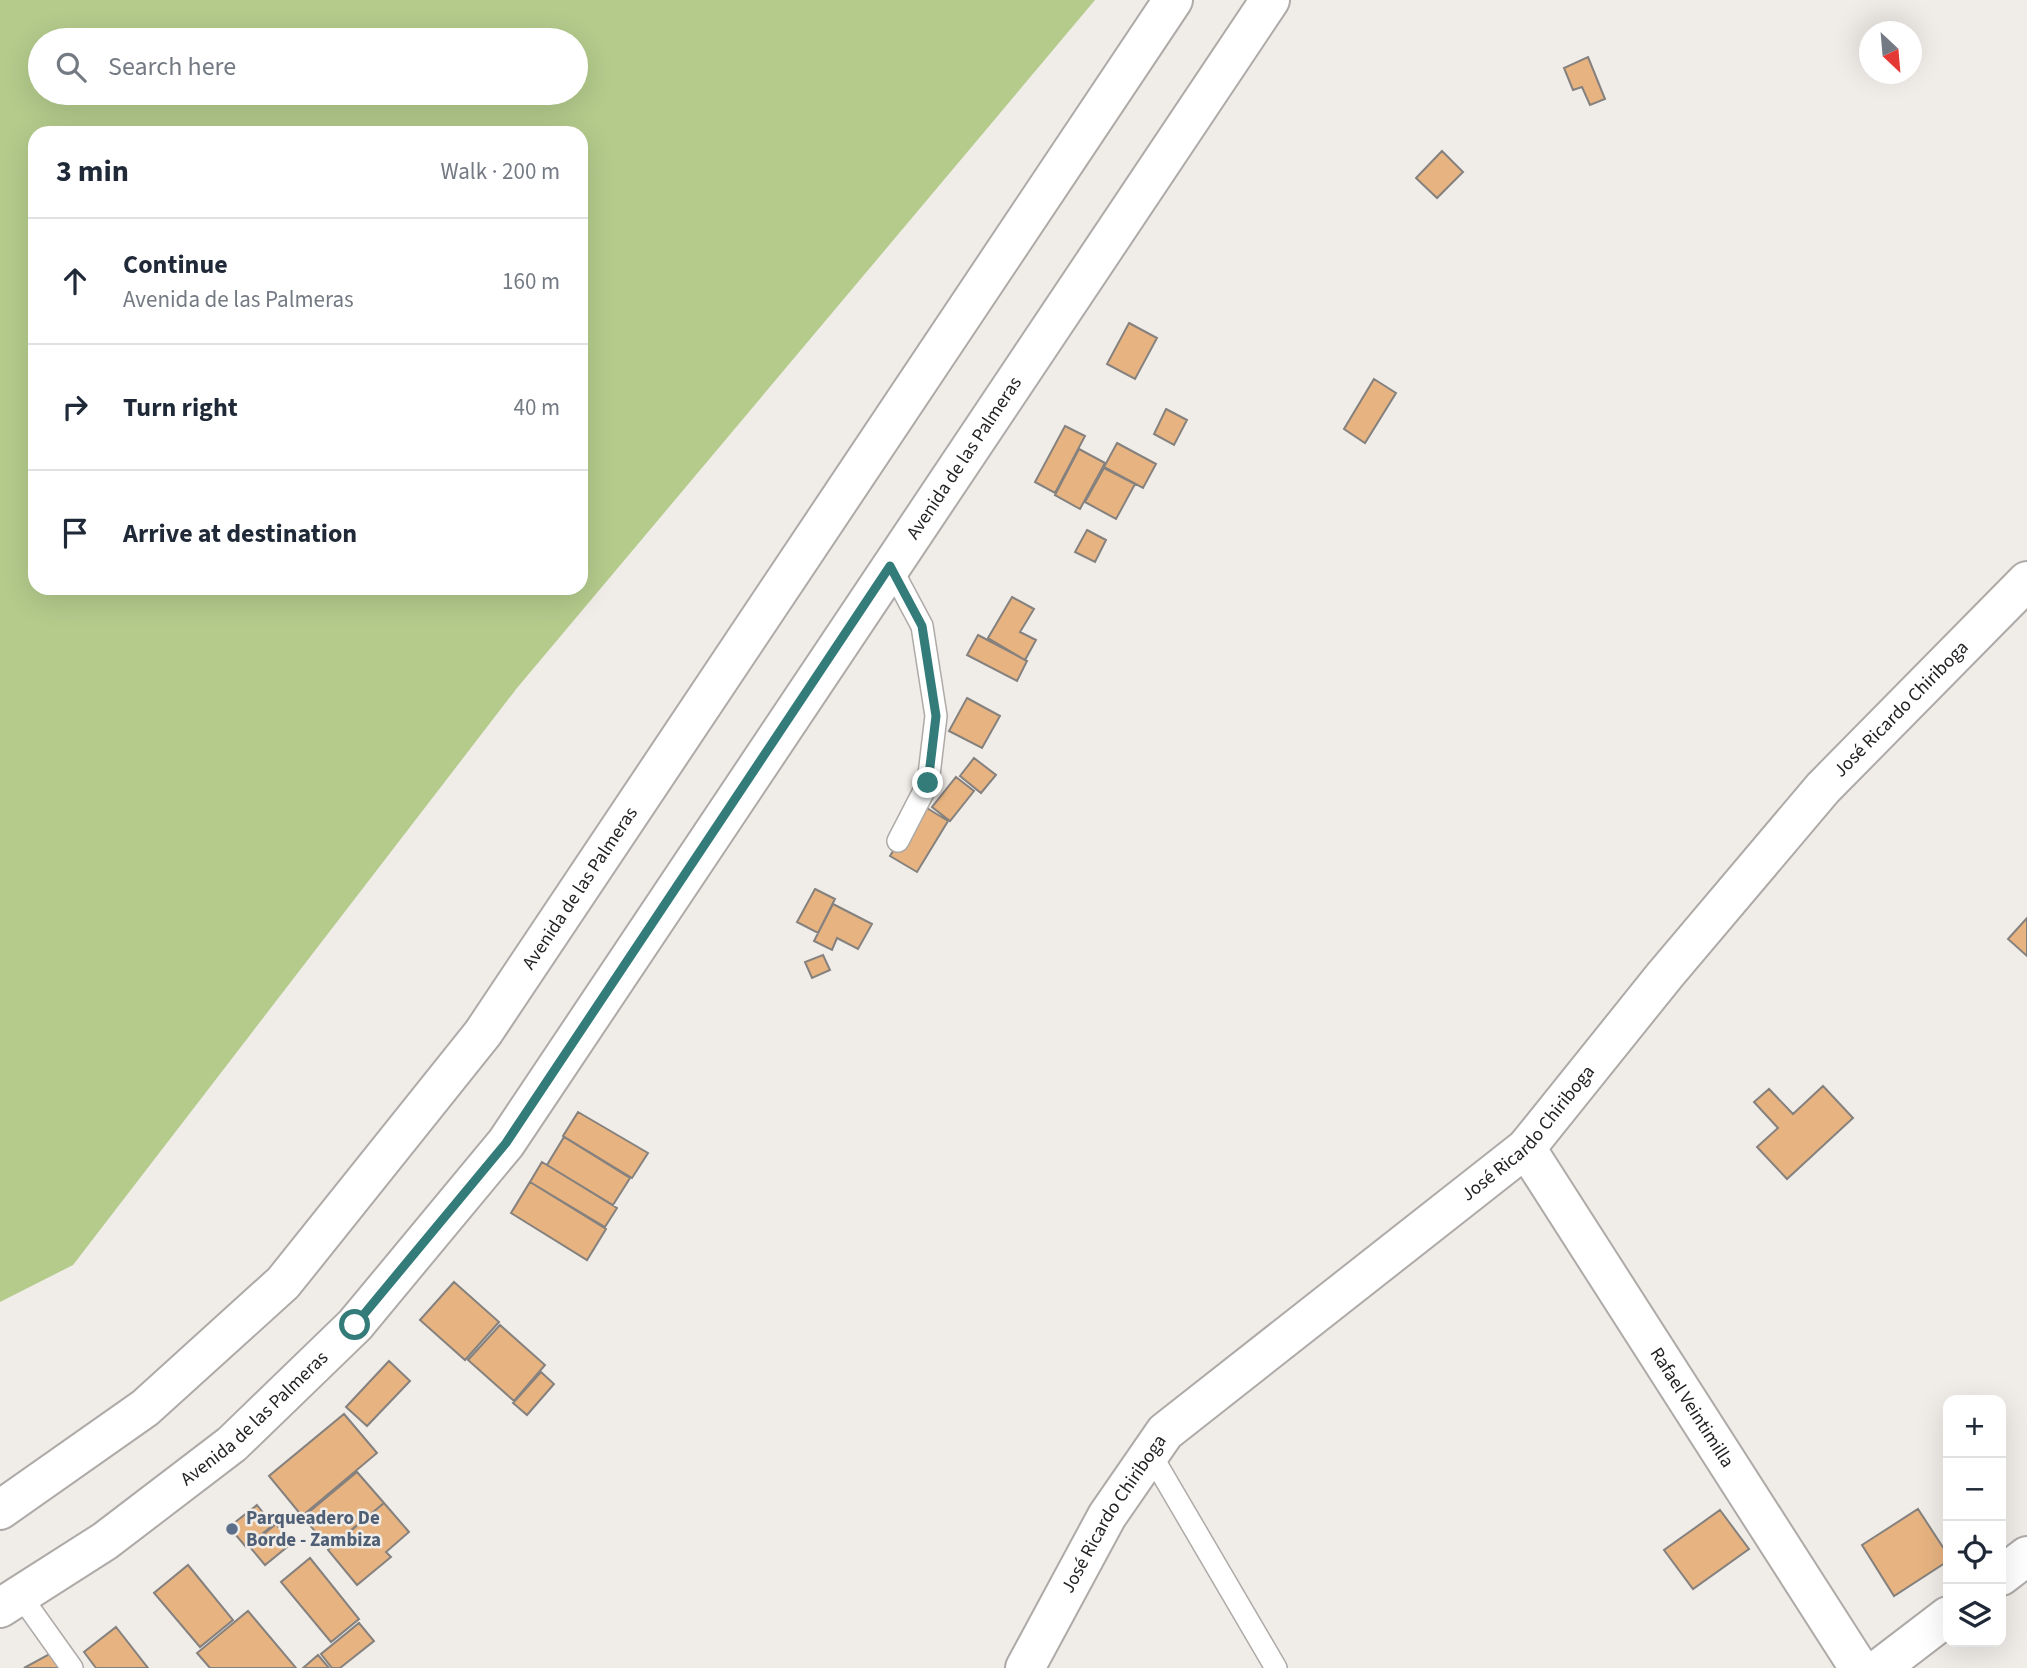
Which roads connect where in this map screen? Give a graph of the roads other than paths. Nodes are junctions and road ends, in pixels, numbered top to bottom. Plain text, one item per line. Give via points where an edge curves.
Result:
1 (1173, 0) edge
2 (1270, 0) edge
3 (890, 566) junction
4 (2027, 581) edge
5 (898, 841) dead end
6 (1526, 1148) junction
7 (1150, 1453) junction
8 (0, 1510) edge
9 (2027, 1556) edge
10 (2006, 1572) edge
11 (10, 1602) edge
12 (1943, 1620) edge
13 (72, 1668) edge
14 (1025, 1668) edge
15 (1276, 1668) edge
16 (1858, 1668) edge
17 (1880, 1668) edge

1 - 8 main road, Avenida de las Palmeras via 483,1033 284,1283 145,1408
2 - 3 main road, Avenida de las Palmeras
3 - 5 lane via 922,626 936,716 928,783
3 - 11 main road, Avenida de las Palmeras via 506,1143 355,1325 232,1444 104,1541
4 - 6 main road, José Ricardo Chiriboga via 1823,788
6 - 7 main road, José Ricardo Chiriboga via 1164,1432
6 - 16 main road, Rafael Veintimilla
7 - 14 main road, José Ricardo Chiriboga via 1107,1516
7 - 15 lane
9 - 10 main road
11 - 13 lane
12 - 17 main road

